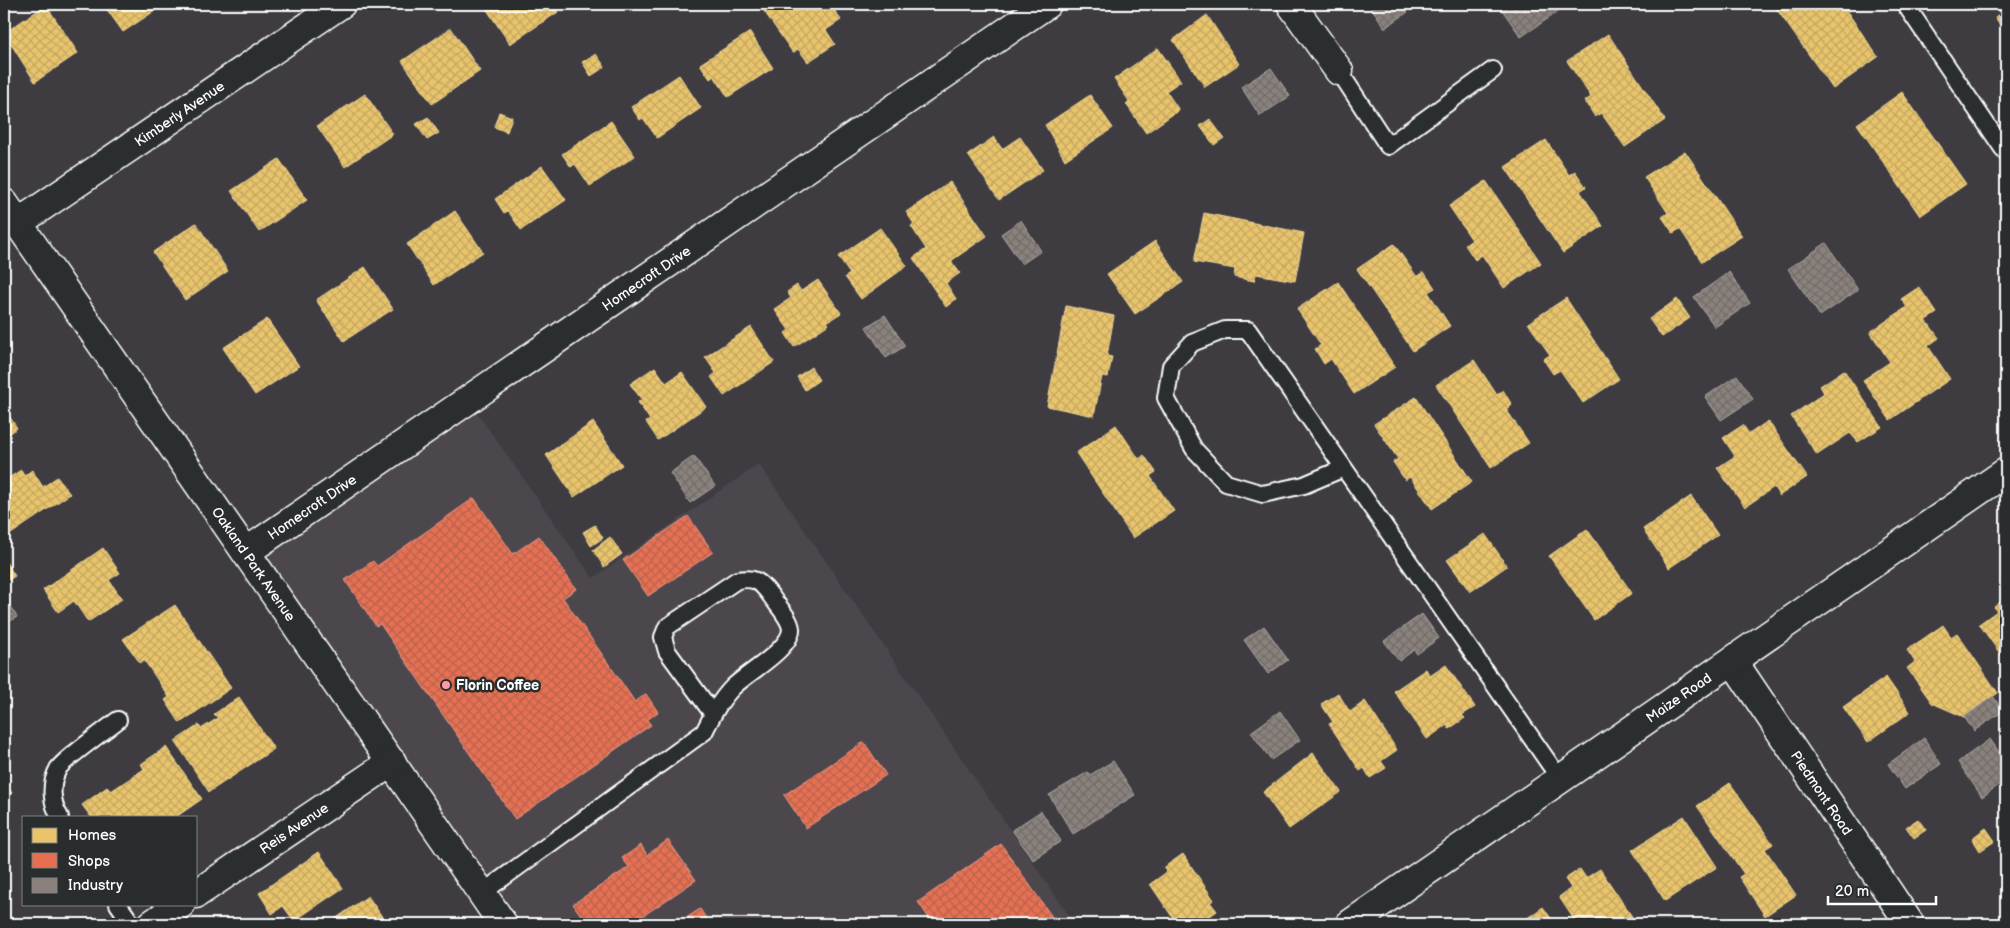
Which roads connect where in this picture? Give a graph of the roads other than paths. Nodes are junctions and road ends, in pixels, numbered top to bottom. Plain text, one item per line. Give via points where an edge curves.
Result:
1 (341, 4) edge
2 (1047, 4) edge
3 (1291, 4) edge
4 (1905, 4) edge
5 (1493, 70) dead end
6 (1339, 72) joint
7 (2006, 153) edge
8 (11, 213) edge
9 (1344, 468) junction
10 (2006, 472) edge
11 (246, 552) junction
12 (1733, 661) junction
13 (713, 714) junction
14 (118, 720) dead end
15 (392, 762) junction
16 (1560, 779) junction
17 (60, 816) edge
18 (198, 893) edge
19 (482, 894) junction
20 (119, 906) edge
21 (178, 906) edge
22 (132, 924) edge
23 (152, 924) edge
24 (503, 924) edge
25 (1350, 924) edge
26 (1910, 924) edge

1 - 8 street, Kimberly Avenue
2 - 11 street, Homecroft Drive
3 - 6 street
4 - 7 lane
5 - 6 lane via 1388,146
8 - 11 street, Oakland Park Avenue
9 - 9 lane via 1248,330 1225,330 1192,343 1170,366 1166,398 1194,449 1226,483 1263,494 1304,484
9 - 16 lane
10 - 12 street, Maize Road
11 - 15 street, Oakland Park Avenue
12 - 16 street, Maize Road
12 - 26 street, Piedmont Road
13 - 13 lane via 733,686 789,638 790,623 759,580 737,580 666,627 663,637 667,652
13 - 19 lane via 704,732
14 - 17 lane via 58,767 51,786
15 - 18 street, Reis Avenue
15 - 19 street, Oakland Park Avenue
16 - 25 street, Maize Road
19 - 24 street, Oakland Park Avenue
20 - 22 lane
21 - 23 street

